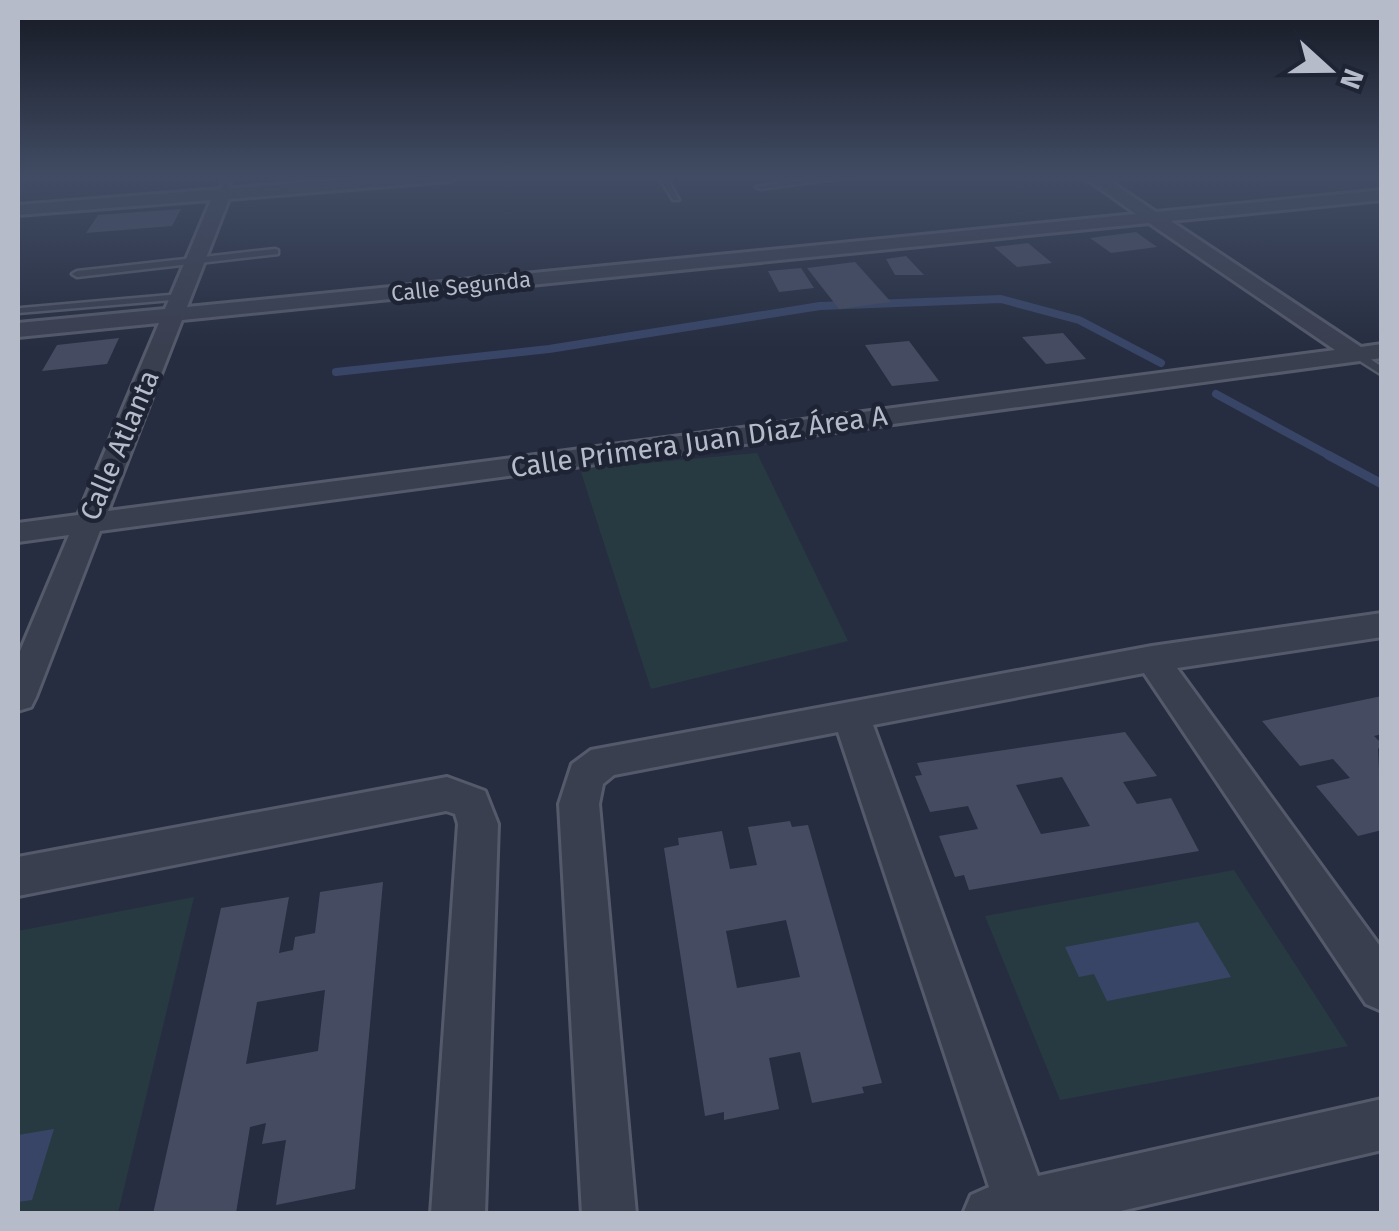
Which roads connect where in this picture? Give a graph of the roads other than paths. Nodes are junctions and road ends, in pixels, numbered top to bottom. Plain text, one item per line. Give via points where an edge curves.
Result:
1 (207, 233) edge
2 (983, 233) edge
3 (1179, 233) edge
4 (274, 252) dead end
5 (196, 260) junction
6 (77, 274) dead end
7 (178, 306) junction
8 (19, 320) edge
9 (1369, 353) edge
10 (1382, 372) edge
11 (86, 522) junction
12 (18, 532) edge
13 (1382, 625) edge
14 (1152, 659) junction
15 (18, 697) edge
16 (851, 716) junction
17 (18, 877) edge
18 (1382, 988) edge
19 (1382, 1124) edge
20 (1006, 1210) edge
21 (458, 1214) edge
22 (608, 1214) edge

1 - 5 street, Calle Atlanta
2 - 7 street, Calle Segunda
3 - 9 street
4 - 5 lane
5 - 6 lane
5 - 7 street, Calle Atlanta
7 - 8 street, Calle Segunda
7 - 11 street, Calle Atlanta
9 - 10 lane
9 - 11 street, Calle Primera Juan Díaz Área A
11 - 12 street, Calle Primera Juan Díaz Área A
11 - 15 street, Calle Atlanta
13 - 14 street
14 - 16 street
14 - 18 street
16 - 20 street
16 - 22 street via 604,761 586,776 578,804
17 - 21 street via 447,794 471,803 478,824
19 - 20 street

